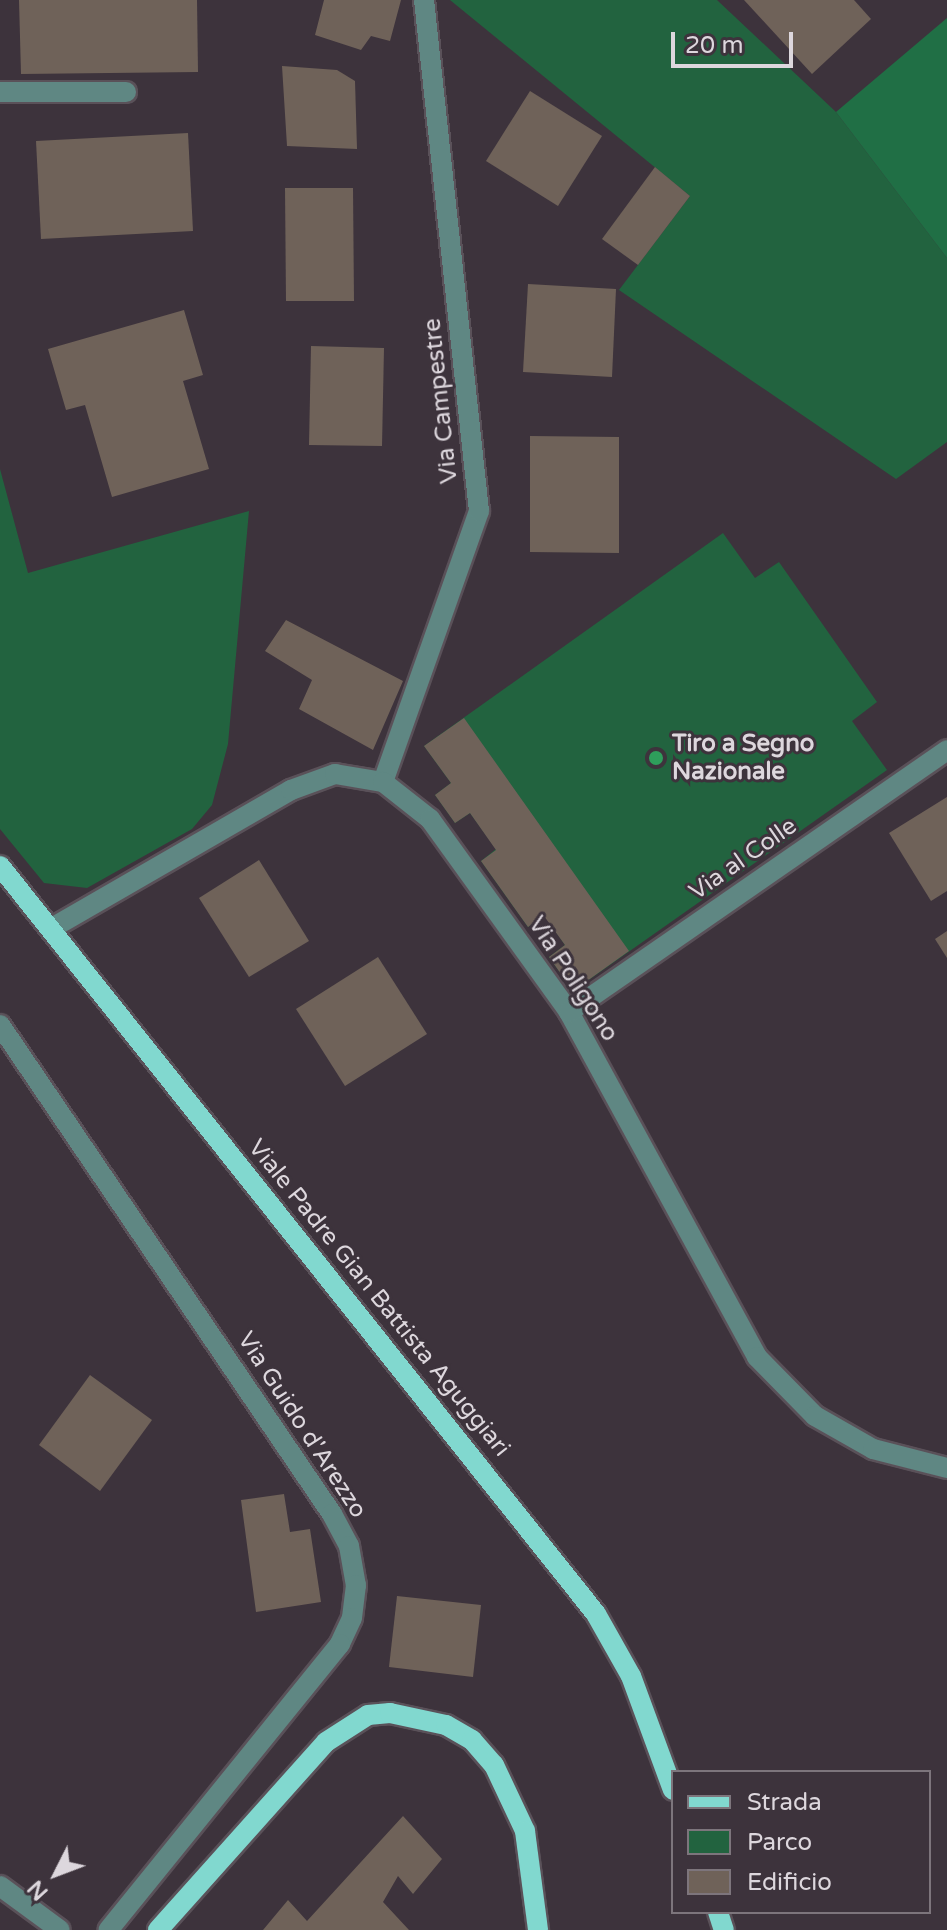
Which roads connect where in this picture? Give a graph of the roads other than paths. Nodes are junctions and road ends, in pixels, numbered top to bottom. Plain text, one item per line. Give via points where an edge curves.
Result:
1 (424, 0) edge
2 (0, 92) edge
3 (126, 92) dead end
4 (947, 750) edge
5 (383, 782) junction
6 (0, 866) edge
7 (52, 928) junction
8 (569, 1012) junction
9 (0, 1025) edge
10 (947, 1468) edge
11 (671, 1785) edge
12 (0, 1886) edge
13 (60, 1930) edge
14 (108, 1930) edge
15 (158, 1930) edge
16 (538, 1930) edge

1 - 5 street, Via Campestre via 479,511
2 - 3 street
4 - 8 street, Via al Colle
5 - 7 street, Via Poligono via 335,774 291,790
5 - 8 street, Via Poligono via 430,819
6 - 7 main road, Viale Padre Gian Battista Aguggiari
7 - 11 main road, Viale Padre Gian Battista Aguggiari via 596,1614 631,1676
8 - 10 street, Via Poligono via 757,1357 815,1416 873,1449
9 - 14 street, Via Guido d'Arezzo via 332,1514 349,1546 356,1585 352,1618 331,1656
12 - 13 street
15 - 16 main road via 326,1742 368,1715 390,1713 446,1725 472,1740 494,1765 525,1831

